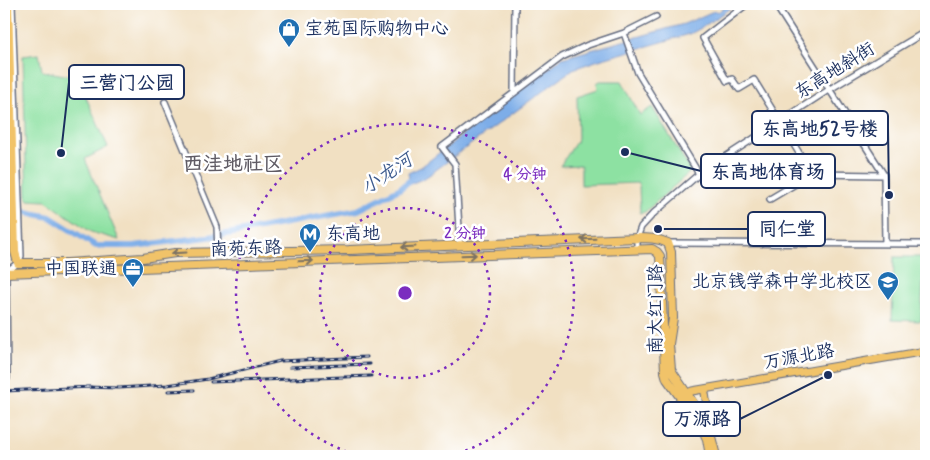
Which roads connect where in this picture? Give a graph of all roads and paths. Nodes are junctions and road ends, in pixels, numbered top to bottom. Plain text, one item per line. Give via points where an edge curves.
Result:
1 (8, 4) edge
2 (12, 4) edge
3 (515, 4) edge
4 (747, 4) edge
5 (775, 4) edge
6 (656, 17) dead end
7 (624, 35) junction
8 (920, 35) dead end
9 (9, 43) junction
10 (13, 54) junction
11 (830, 89) junction
12 (514, 93) junction
13 (165, 102) dead end
14 (780, 122) junction
15 (11, 123) edge
16 (699, 174) junction
17 (812, 174) junction
18 (884, 175) junction
19 (770, 199) dead end
20 (637, 238) junction
21 (668, 243) junction
22 (460, 244) junction
23 (885, 244) junction
24 (926, 244) edge
25 (218, 249) junction
26 (637, 249) junction
27 (18, 263) junction
28 (4, 271) edge
29 (926, 351) edge
30 (926, 355) edge
31 (4, 378) edge
32 (705, 393) junction
33 (684, 397) junction
34 (713, 440) junction
35 (710, 456) edge
36 (716, 456) edge

1 - 9 highway
2 - 10 street
3 - 12 street
4 - 14 street via 704,38 727,81 732,79 738,89 754,80
5 - 11 street
6 - 7 street
7 - 12 street via 588,45 562,57
7 - 16 street via 638,73
8 - 11 street, 东高地斜街
9 - 10 highway
9 - 15 highway
10 - 15 street
11 - 14 street, 东高地斜街
11 - 18 street
12 - 22 street via 442,147 455,164
13 - 25 street via 217,227
14 - 16 street, 东高地斜街
14 - 17 street
15 - 27 highway
16 - 20 street, 东高地斜街 via 654,213 641,227
17 - 18 street
17 - 19 street
18 - 23 street
20 - 21 highway, 南大红门路 via 653,238
20 -> 22 highway, 南苑东路
20 - 26 street
21 - 23 street
21 - 33 highway, 南大红门路 via 672,261 670,364
22 -> 25 highway, 南苑东路 via 349,250
23 - 24 street
25 -> 27 highway, 南苑东路 via 143,258
28 -> 26 highway, 南苑东路
26 - 33 highway, 南大红门路 via 652,249 660,256 664,366 667,379
27 - 28 street
28 - 31 street via 7,378
29 - 33 main road, 万源北路 via 702,389
30 - 32 main road, 万源北路
32 - 33 main road, 万源北路
32 - 34 main road
33 - 34 highway, 南大红门路 via 708,425
33 - 35 highway, 南大红门路 via 704,433
34 - 36 highway, 南大红门路

